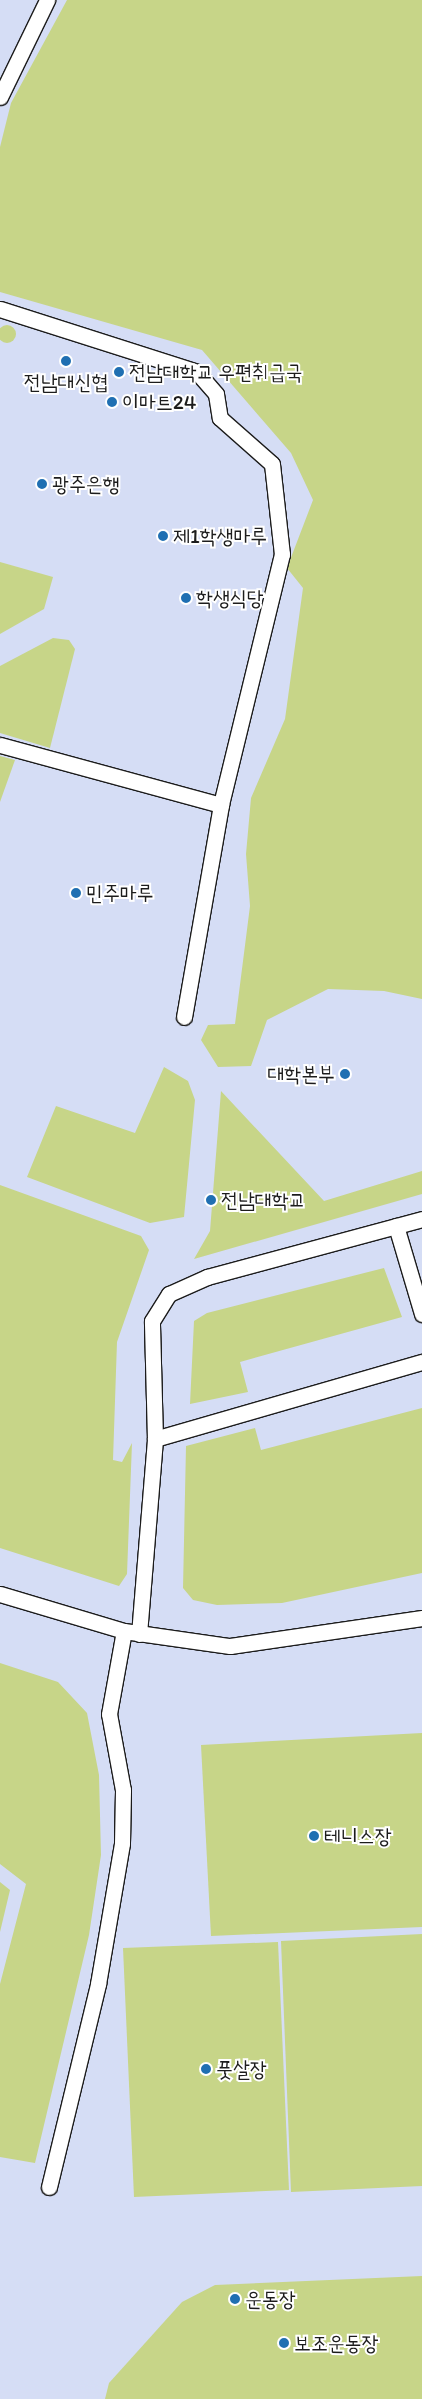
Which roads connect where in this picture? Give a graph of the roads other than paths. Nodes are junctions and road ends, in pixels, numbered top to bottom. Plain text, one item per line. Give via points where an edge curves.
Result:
1 (47, 0) edge
2 (0, 97) edge
3 (0, 309) edge
4 (0, 745) edge
5 (221, 805) junction
6 (184, 1017) dead end
7 (422, 1219) edge
8 (396, 1226) junction
9 (422, 1314) edge
10 (422, 1362) edge
11 (155, 1439) junction
12 (0, 1594) edge
13 (422, 1618) edge
14 (124, 1631) junction
15 (139, 1634) junction
16 (49, 2187) dead end

1 - 2 lane
3 - 5 lane via 150,353 197,372 216,394 220,418 272,464 282,554
4 - 5 lane
5 - 6 lane
7 - 8 lane
8 - 9 lane
8 - 11 lane via 207,1277 169,1294 152,1321
10 - 11 lane
11 - 15 lane
12 - 14 lane
13 - 15 lane via 230,1646
14 - 15 lane
14 - 16 lane via 109,1714 123,1790 122,1843 98,1984

